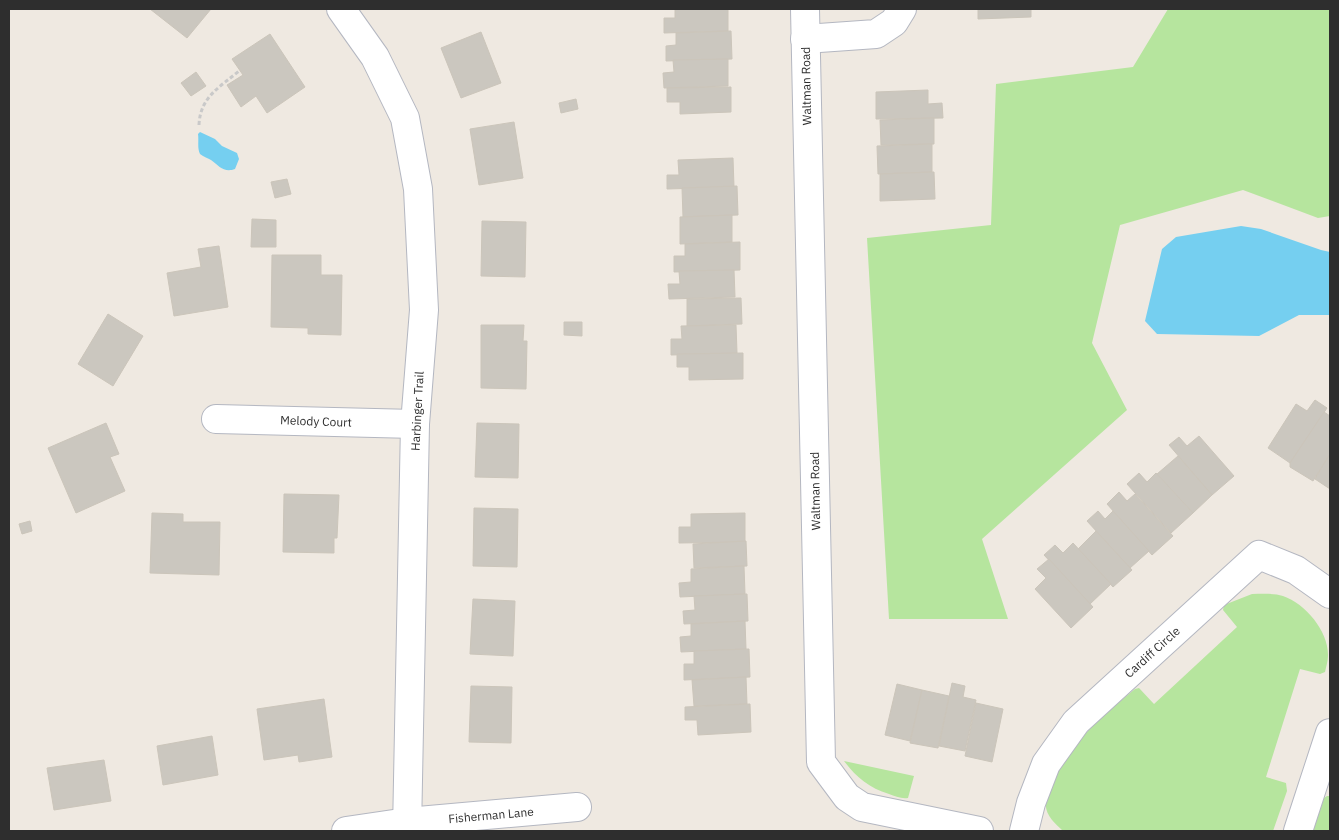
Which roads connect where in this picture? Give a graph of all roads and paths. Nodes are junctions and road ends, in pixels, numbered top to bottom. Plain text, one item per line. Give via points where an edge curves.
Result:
1 (341, 9) edge
2 (805, 9) edge
3 (902, 9) edge
4 (805, 39) junction
5 (239, 71) dead end
6 (199, 125) dead end
7 (216, 419) dead end
8 (415, 424) junction
9 (1330, 594) edge
10 (1330, 734) edge
11 (577, 808) dead end
12 (407, 827) edge
13 (346, 831) edge
14 (979, 831) edge
15 (1024, 831) edge
16 (1298, 831) edge

1 - 8 street, Harbinger Trail via 374,57 405,118 418,189 424,310
2 - 4 street, Waltman Road
3 - 4 street, Waltman Road via 894,22 876,34
4 - 14 street, Waltman Road via 821,762 847,797 862,807
5 - 6 path via 203,105
7 - 8 street, Melody Court
8 - 12 street, Harbinger Trail
9 - 15 street, Cardiff Circle via 1296,570 1259,555 1076,722 1046,764 1030,802
10 - 16 street
11 - 12 street, Fisherman Lane
12 - 13 street, Fisherman Lane

